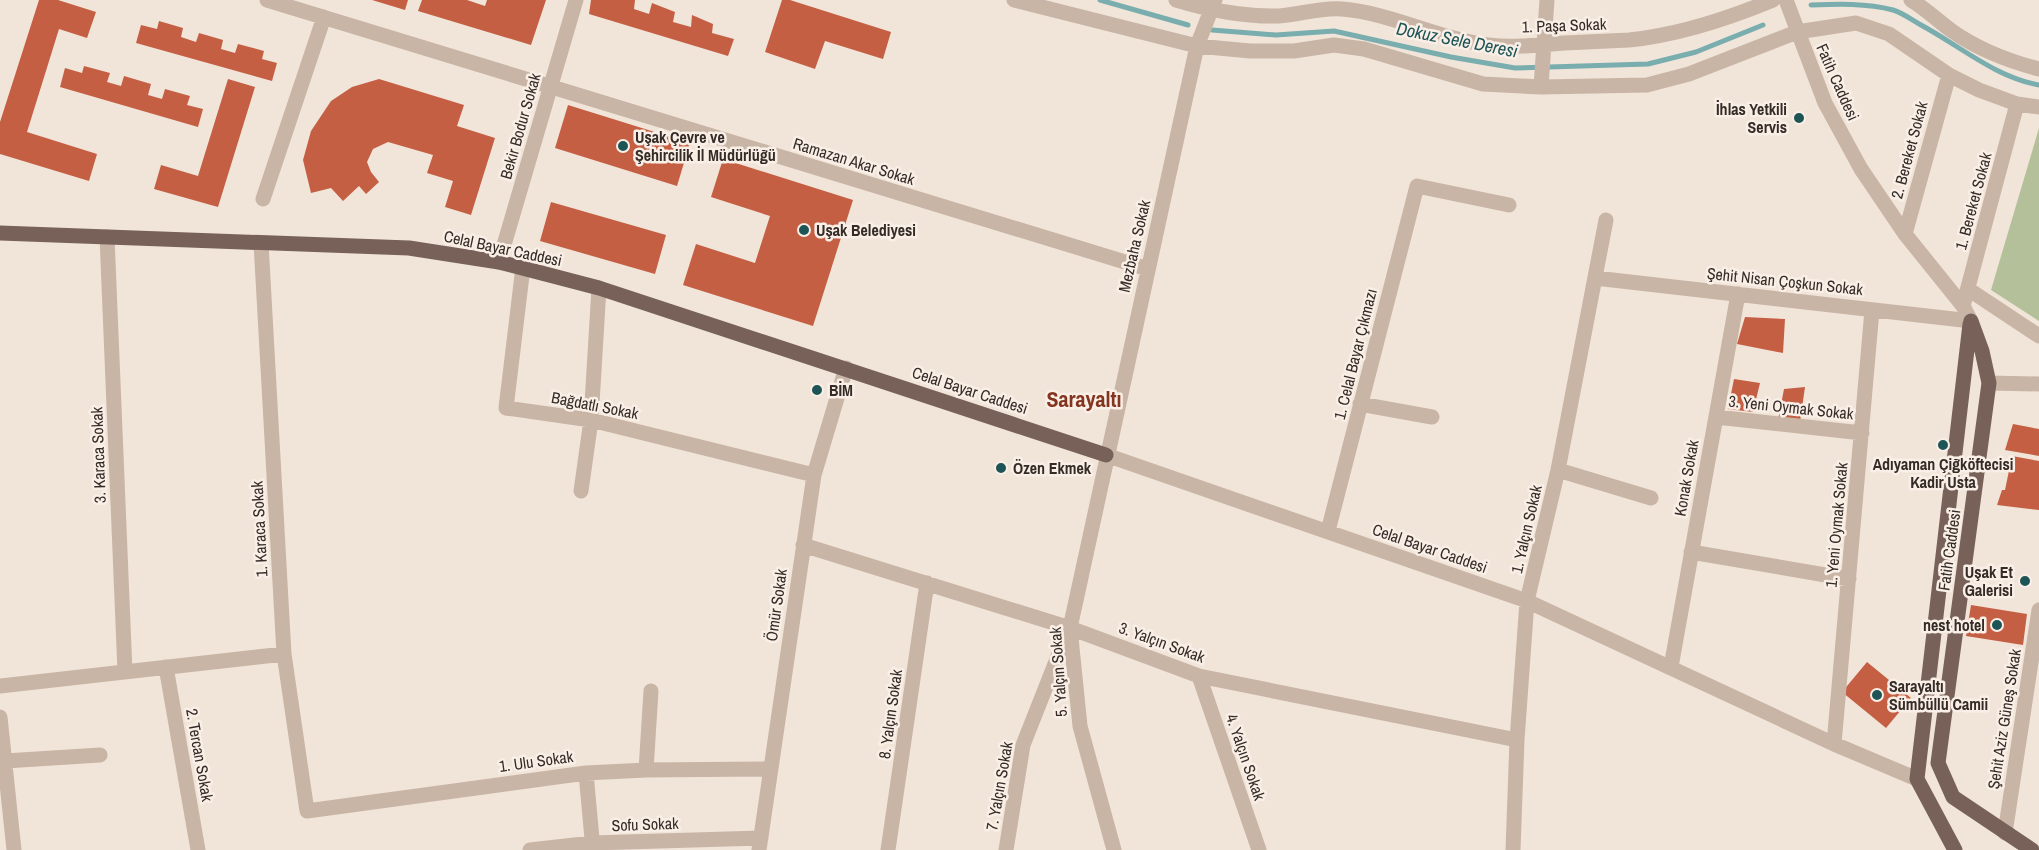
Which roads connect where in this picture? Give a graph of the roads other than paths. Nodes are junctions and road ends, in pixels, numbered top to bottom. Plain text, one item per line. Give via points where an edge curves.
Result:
1 (267, 0) edge
2 (576, 0) edge
3 (1014, 0) edge
4 (1176, 0) edge
5 (1547, 0) edge
6 (1773, 0) edge
7 (1786, 0) edge
8 (1911, 0) edge
9 (1213, 5) edge
10 (324, 17) junction
11 (1797, 32) junction
12 (1197, 46) junction
13 (1544, 51) junction
14 (2039, 69) edge
15 (1949, 75) junction
16 (1541, 83) junction
17 (551, 87) junction
18 (2017, 104) junction
19 (2039, 108) edge
20 (263, 200) dead end
21 (1509, 205) dead end
22 (1606, 220) dead end
23 (0, 232) edge
24 (1905, 234) junction
25 (107, 237) junction
26 (261, 243) junction
27 (499, 262) junction
28 (523, 267) junction
29 (1148, 269) junction
30 (1595, 278) junction
31 (599, 288) junction
32 (1968, 289) junction
33 (1738, 294) junction
34 (1963, 306) junction
35 (1872, 309) junction
36 (1971, 321) junction
37 (2039, 336) edge
38 (846, 368) junction
39 (1989, 383) junction
40 (2039, 384) edge
41 (1360, 404) junction
42 (1432, 417) dead end
43 (1716, 417) junction
44 (591, 420) junction
45 (1862, 433) junction
46 (1106, 455) junction
47 (1558, 470) junction
48 (814, 475) junction
49 (581, 491) dead end
50 (1651, 498) dead end
51 (1328, 531) junction
52 (803, 545) junction
53 (1691, 552) junction
54 (1849, 579) junction
55 (927, 582) junction
56 (1527, 602) junction
57 (2039, 610) edge
58 (1070, 628) junction
59 (284, 654) junction
60 (166, 667) junction
61 (1671, 667) junction
62 (125, 672) junction
63 (1199, 676) junction
64 (0, 686) edge
65 (651, 691) dead end
66 (0, 717) edge
67 (1517, 740) junction
68 (1834, 744) junction
69 (100, 755) dead end
70 (5, 761) junction
71 (646, 770) junction
72 (771, 770) junction
73 (586, 773) junction
74 (1917, 779) junction
75 (307, 811) joint
76 (5, 821) edge
77 (2005, 833) junction
78 (760, 844) edge
79 (592, 847) edge
80 (14, 850) edge
81 (198, 850) edge
82 (530, 850) edge
83 (888, 850) edge
84 (1006, 850) edge
85 (1114, 850) edge
86 (1259, 850) edge
87 (1513, 850) edge
88 (1955, 850) edge
89 (2032, 850) edge

1 - 10 street, Ramazan Akar Sokak
2 - 17 street, Bekir Bodur Sokak
3 - 12 street
4 - 9 street, 1. Paşa Sokak
5 - 13 street
6 - 13 street, 1. Paşa Sokak via 1728,18 1666,34
7 - 11 street, Fatih Caddesi
8 - 14 street via 1976,46
9 - 12 street, Mezbaha Sokak
9 - 13 street, 1. Paşa Sokak via 1251,15 1279,16 1340,8 1488,45
10 - 17 street, Ramazan Akar Sokak
10 - 20 street
11 - 15 street via 1856,23 1889,34
11 - 16 street via 1689,74 1647,85
11 - 24 street, Fatih Caddesi via 1825,103 1861,168
12 - 16 street via 1283,51 1334,45 1364,49 1484,84
12 - 29 street, Mezbaha Sokak
13 - 16 street
15 - 18 street
15 - 24 street, 2. Bereket Sokak
17 - 27 street, Bekir Bodur Sokak
17 - 29 street, Ramazan Akar Sokak
18 - 19 street
18 - 32 street, 1. Bereket Sokak
21 - 41 street, 1. Celal Bayar Çıkmazı via 1417,186
22 - 30 street, 1. Yalçın Sokak
23 - 25 main road, Celal Bayar Caddesi
24 - 34 street, Fatih Caddesi
25 - 26 main road, Celal Bayar Caddesi
25 - 62 street, 3. Karaca Sokak
26 - 27 main road, Celal Bayar Caddesi via 409,248
26 - 59 street, 1. Karaca Sokak
27 - 28 main road, Celal Bayar Caddesi
28 - 31 main road, Celal Bayar Caddesi
28 - 44 street, Bağdatlı Sokak via 506,408
29 - 46 street, Mezbaha Sokak
30 - 33 street, Şehit Nisan Çoşkun Sokak
30 - 47 street, 1. Yalçın Sokak
31 - 38 main road, Celal Bayar Caddesi
31 - 44 street
32 - 34 street, 1. Bereket Sokak
32 - 37 street
33 - 35 street, Şehit Nisan Çoşkun Sokak
33 - 43 street, Konak Sokak
34 - 36 street, Fatih Caddesi
35 - 36 street, Şehit Nisan Çoşkun Sokak
35 - 45 street, 1. Yeni Oymak Sokak
36 - 39 main road, Fatih Caddesi
36 - 74 main road, Fatih Caddesi
38 - 46 main road, Celal Bayar Caddesi
38 - 48 street, Ömür Sokak
39 - 40 street
39 - 77 main road, Fatih Caddesi via 1938,763 1953,797
41 - 42 street
41 - 51 street, 1. Celal Bayar Çıkmazı
43 - 45 street, 3. Yeni Oymak Sokak
43 - 53 street, Konak Sokak
44 - 48 street, Bağdatlı Sokak
44 - 49 street
45 - 54 street, 1. Yeni Oymak Sokak
46 - 51 street, Celal Bayar Caddesi
46 - 58 street, 5. Yalçın Sokak
47 - 50 street
47 - 56 street, 1. Yalçın Sokak
48 - 52 street, Ömür Sokak
51 - 56 street, Celal Bayar Caddesi
52 - 55 street, 3. Yalçın Sokak
52 - 72 street, Ömür Sokak
53 - 54 street
53 - 61 street, Konak Sokak
54 - 68 street, 1. Yeni Oymak Sokak
55 - 58 street, 3. Yalçın Sokak
55 - 83 street, 8. Yalçın Sokak
56 - 61 street, Celal Bayar Caddesi
56 - 67 street, 1. Yalçın Sokak
57 - 77 street, Şehit Aziz Güneş Sokak
58 - 63 street, 3. Yalçın Sokak
58 - 84 street, 7. Yalçın Sokak via 1023,745
58 - 85 street, 5. Yalçın Sokak via 1080,726
59 - 60 street
59 - 75 street, 1. Karaca Sokak
60 - 62 street
60 - 81 street, 2. Tercan Sokak
61 - 68 street, Celal Bayar Caddesi
62 - 64 street
63 - 67 street, 3. Yalçın Sokak
63 - 86 street, 4. Yalçın Sokak
65 - 71 street
66 - 70 street
67 - 87 street, 1. Yalçın Sokak
68 - 74 street, Celal Bayar Caddesi
69 - 70 street
70 - 76 street
71 - 72 street, 1. Ulu Sokak
71 - 73 street, 1. Ulu Sokak
72 - 78 street, Ömür Sokak
73 - 75 street, 1. Ulu Sokak
73 - 79 street
74 - 88 main road
76 - 80 street
77 - 89 main road, Fatih Caddesi
78 - 79 street, Sofu Sokak
79 - 82 street, Sofu Sokak

